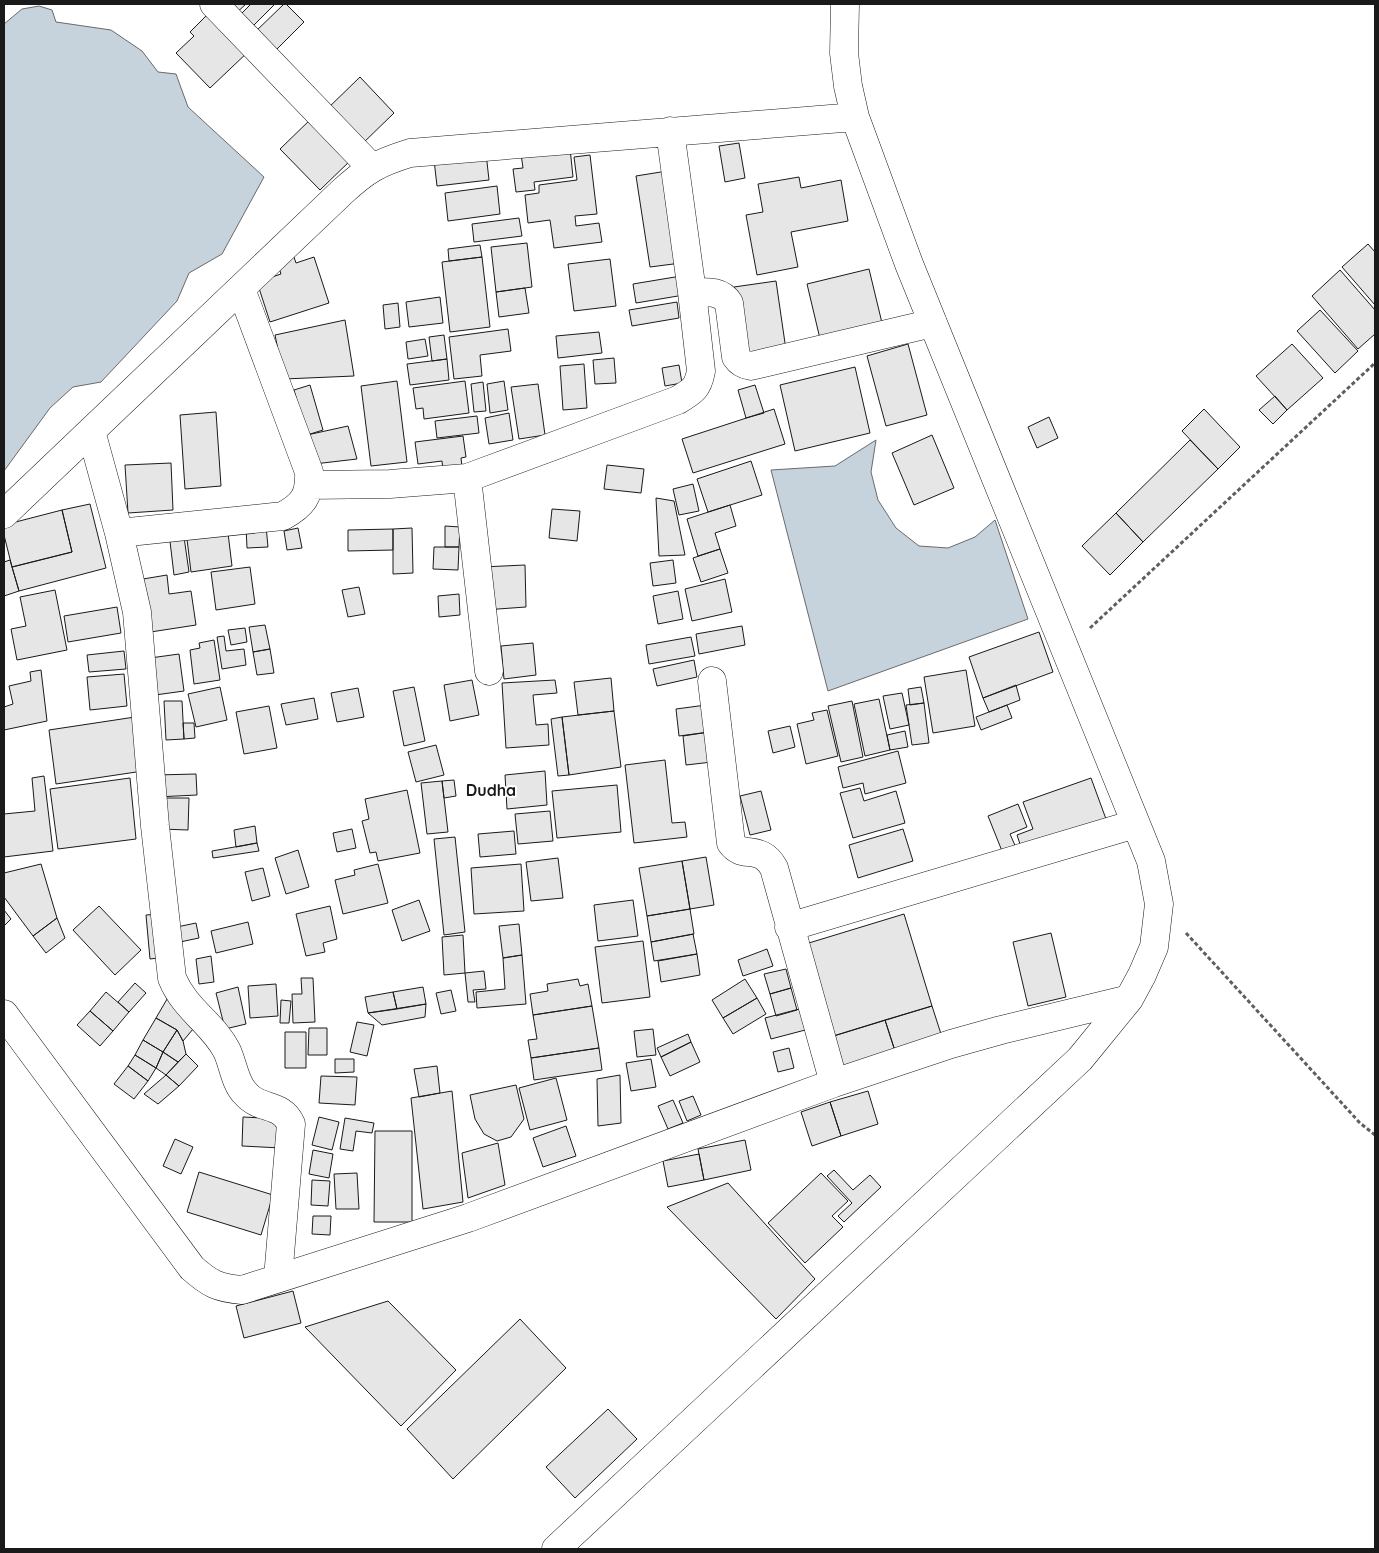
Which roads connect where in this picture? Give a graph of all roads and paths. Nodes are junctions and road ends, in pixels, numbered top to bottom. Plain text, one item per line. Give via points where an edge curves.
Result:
1 (214, 4) edge
2 (845, 4) edge
3 (855, 117) junction
4 (670, 132) junction
5 (372, 168) junction
6 (241, 289) junction
7 (692, 292) junction
8 (933, 323) junction
9 (1375, 363) edge
10 (91, 431) junction
11 (467, 478) junction
12 (310, 485) junction
13 (4, 514) edge
14 (119, 533) junction
15 (1066, 651) junction
16 (488, 671) dead end
17 (712, 680) dead end
18 (1136, 824) junction
19 (1159, 904) junction
20 (789, 927) junction
21 (1129, 999) junction
22 (4, 1014) edge
23 (834, 1083) junction
24 (1375, 1134) edge
25 (278, 1278) junction
26 (556, 1549) edge

1 - 5 street
2 - 3 street via 844,53
3 - 4 street
3 - 8 street
4 - 5 street via 410,153
4 - 7 street
5 - 6 street via 342,192
6 - 10 street
6 - 12 street via 309,472
7 - 8 street via 717,293 727,299 736,357 739,362 751,366
7 - 11 street via 702,371 692,392
8 - 15 street
9 - 15 path
10 - 13 street
10 - 14 street
11 - 12 street via 390,484
11 - 16 street
12 - 14 street via 304,500 283,516
14 - 25 street via 137,612 172,978 178,992 217,1035 243,1091 257,1104 280,1111 290,1124
15 - 18 street
17 - 20 street via 731,843 740,851 763,855 770,861
18 - 19 street via 1151,861
18 - 20 street
19 - 21 street via 1154,947
19 - 24 path via 1360,1123
20 - 23 street
21 - 23 street via 960,1041
21 - 26 street via 1080,1059
22 - 25 street via 192,1268 210,1284 223,1289 242,1290
23 - 25 street via 468,1218

